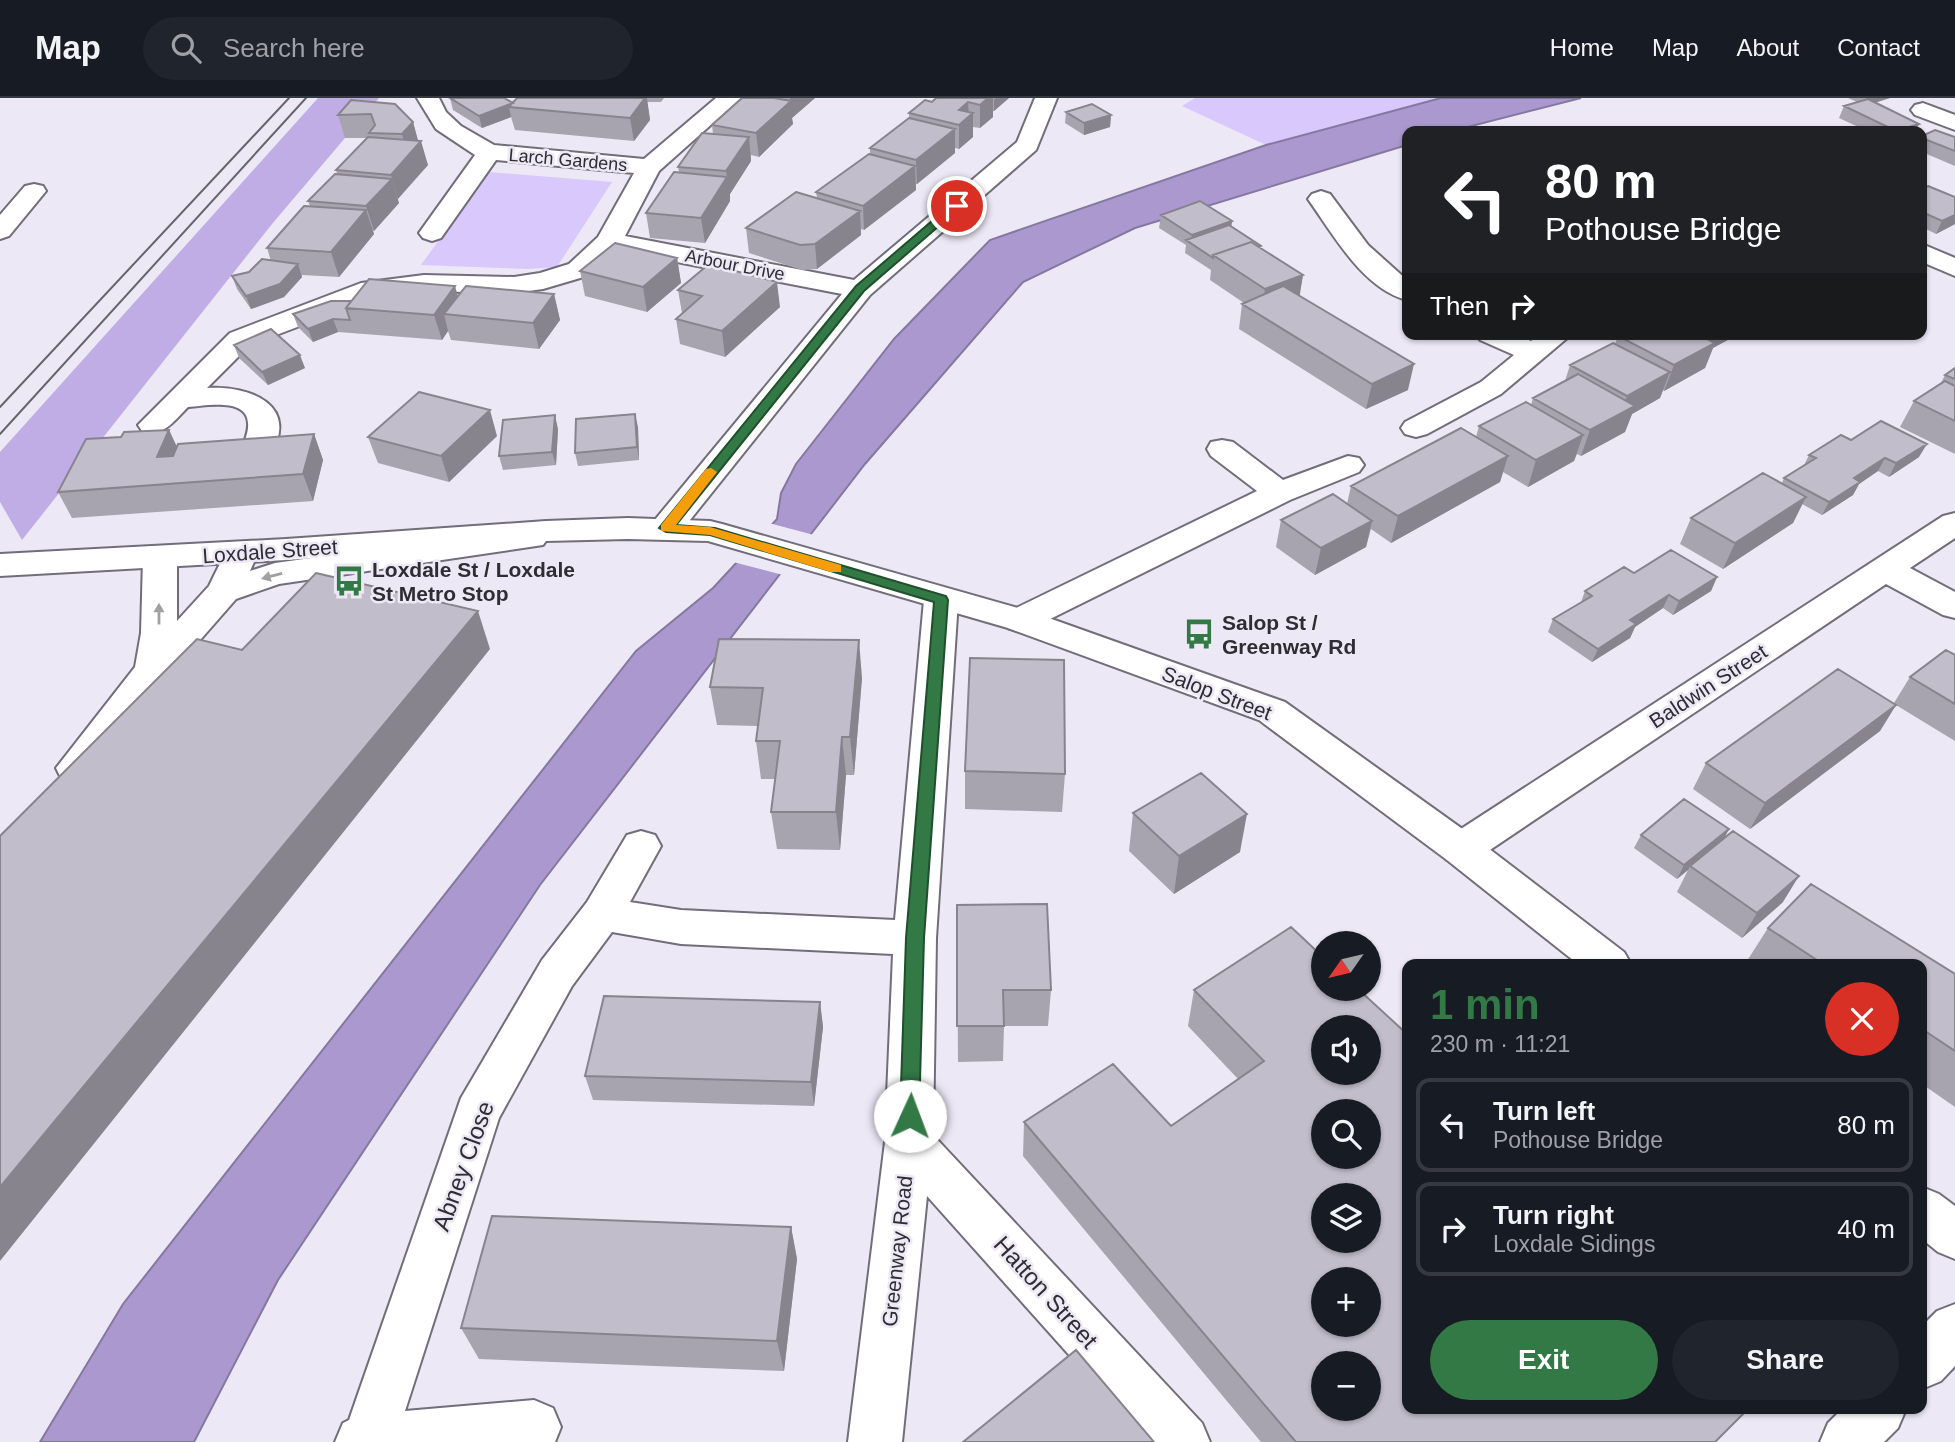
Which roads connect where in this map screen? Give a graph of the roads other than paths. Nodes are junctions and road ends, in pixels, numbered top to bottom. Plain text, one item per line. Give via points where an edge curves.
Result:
1 (428, 98) edge
2 (730, 98) edge
3 (1046, 98) edge
4 (1955, 102) edge
5 (1955, 123) edge
6 (489, 152) junction
7 (649, 167) junction
8 (34, 191) dead end
9 (1321, 199) dead end
10 (0, 231) edge
11 (432, 233) dead end
12 (609, 241) junction
13 (1927, 254) edge
14 (1955, 268) edge
15 (860, 289) junction
16 (1402, 289) edge
17 (1503, 340) edge
18 (1551, 340) edge
19 (1534, 354) junction
20 (180, 399) junction
21 (153, 425) dead end
22 (1416, 428) dead end
23 (1223, 449) dead end
24 (257, 451) edge
25 (1348, 465) dead end
26 (1279, 493) junction
27 (1955, 523) edge
28 (666, 528) junction
29 (582, 531) junction
30 (241, 553) junction
31 (160, 558) junction
32 (0, 565) edge
33 (1885, 569) junction
34 (224, 591) junction
35 (941, 600) junction
36 (1955, 607) edge
37 (1020, 620) junction
38 (153, 670) junction
39 (52, 797) edge
40 (641, 846) dead end
41 (1461, 849) junction
42 (602, 914) junction
43 (915, 938) junction
44 (1603, 959) edge
45 (909, 1142) junction
46 (1927, 1214) edge
47 (1955, 1236) edge
48 (1955, 1329) edge
49 (1927, 1358) edge
50 (1873, 1414) edge
51 (534, 1427) dead end
52 (365, 1441) edge
53 (875, 1442) edge
54 (1183, 1442) edge
55 (1847, 1442) edge

1 - 6 street, Larch Gardens via 432,112 467,143
2 - 7 street
3 - 15 street via 1028,145
4 - 5 street via 1923,110
6 - 7 street, Larch Gardens
6 - 11 street
7 - 12 street
8 - 10 street
9 - 16 street via 1360,252
12 - 15 street, Arbour Drive
12 - 20 street via 578,270 543,281 514,285 424,283 371,289 240,339
13 - 14 street
15 - 28 street
17 - 19 street
18 - 19 street
19 - 22 street via 1490,388
20 - 21 street
20 - 24 street via 232,397 258,407 264,421
23 - 26 street
25 - 26 street
26 - 37 street
27 - 33 street, Baldwin Street
28 - 29 street, Loxdale Street
28 - 35 street, Loxdale Street via 710,531
29 - 30 street, Loxdale Street
29 -> 34 street via 275,574
30 - 31 street, Loxdale Street
30 - 34 street
31 - 32 street, Loxdale Street
38 -> 31 street via 159,633
33 - 36 street
33 - 41 street, Baldwin Street
34 - 38 street
35 - 37 street, Salop Street
35 - 43 street, Greenway Road
37 - 41 street, Salop Street via 1272,711
38 - 39 street
40 - 42 street, Abney Close
41 - 44 street, Salop Street
42 - 43 street via 681,927
42 - 52 street, Abney Close via 557,973 477,1114
43 - 45 street, Greenway Road
45 - 53 street, Greenway Road
45 - 54 street, Hatton Street
46 - 47 street
48 - 49 street
50 - 55 street
51 - 52 street, Abney Close

